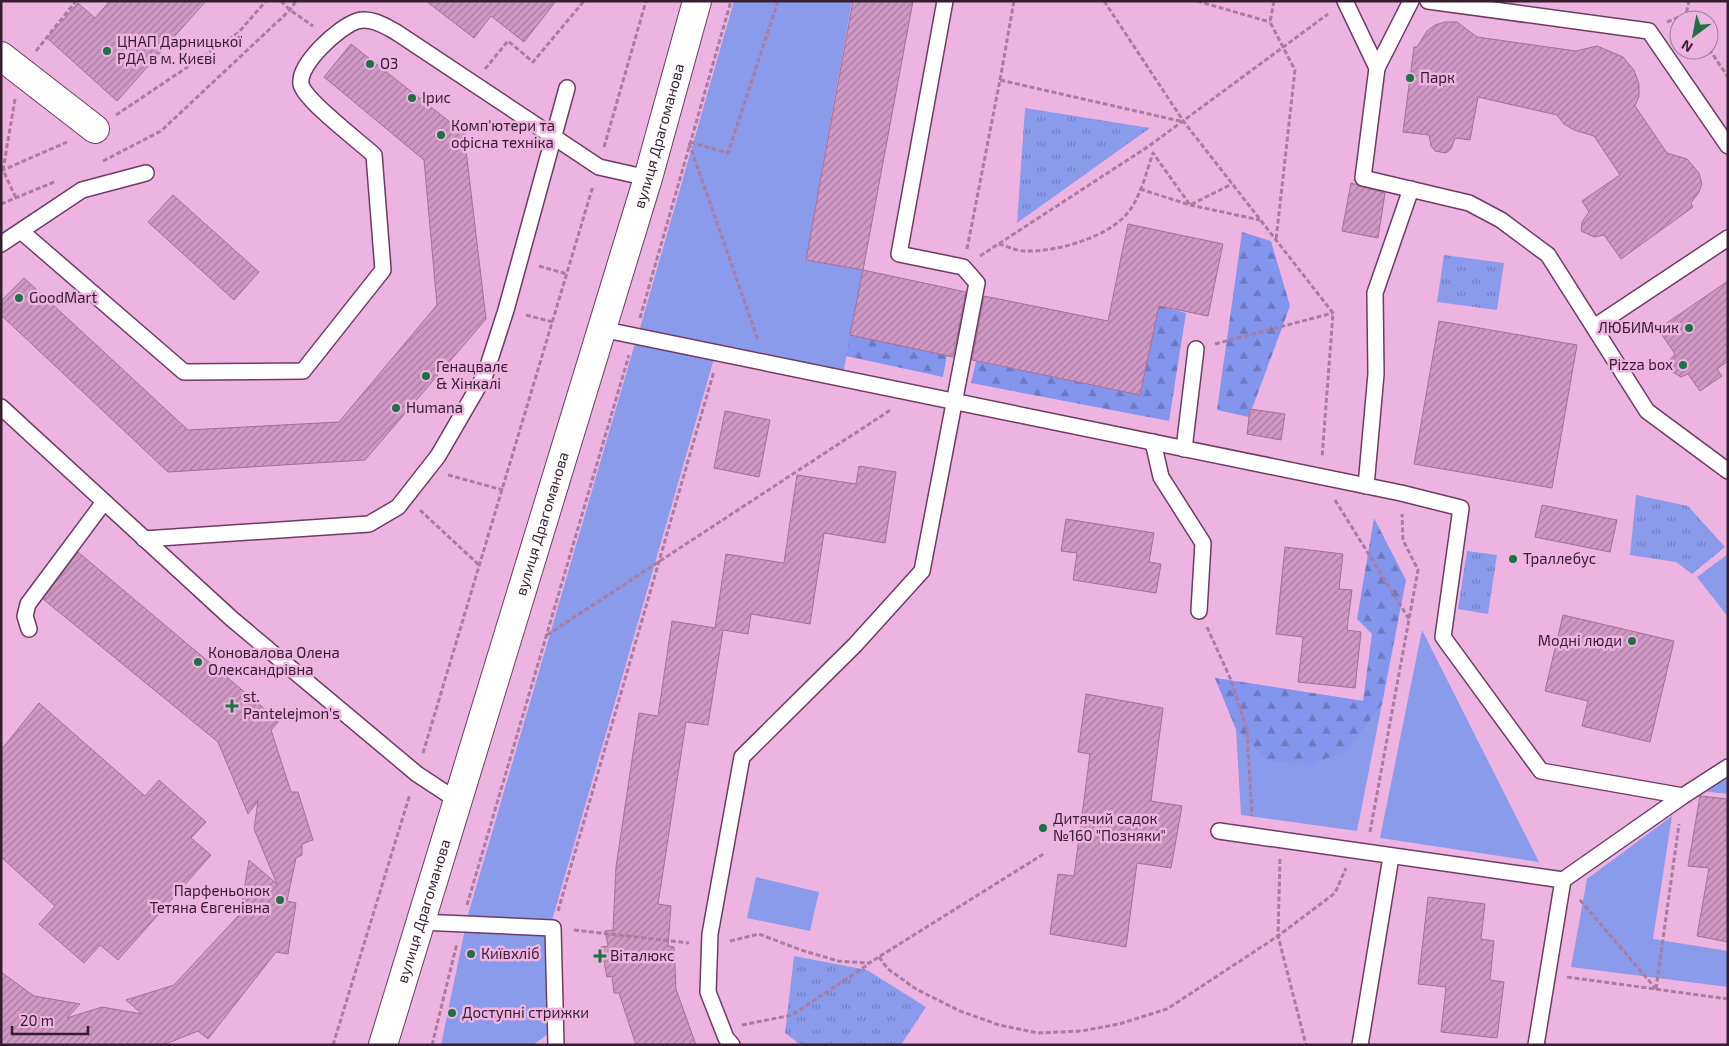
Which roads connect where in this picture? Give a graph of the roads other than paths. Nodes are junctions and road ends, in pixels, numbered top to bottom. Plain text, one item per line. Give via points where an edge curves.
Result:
1 (697, 1) edge
2 (945, 1) edge
3 (1411, 1) edge
4 (1428, 1) edge
5 (1345, 2) edge
6 (1, 56) edge
7 (1377, 68) junction
8 (567, 88) dead end
9 (95, 129) road end
10 (554, 136) junction
11 (1728, 146) edge
12 (146, 173) dead end
13 (648, 178) junction
14 (1411, 189) junction
15 (22, 232) junction
16 (1728, 238) edge
17 (1, 244) edge
18 (1594, 327) junction
19 (601, 329) junction
20 (1196, 349) road end
21 (953, 402) junction
22 (1, 407) edge
23 (1153, 442) junction
24 (1184, 449) junction
25 (1728, 470) edge
26 (1366, 486) junction
27 (104, 502) junction
28 (144, 539) junction
29 (1199, 611) road end
30 (29, 629) dead end
31 (1728, 768) edge
32 (1683, 796) junction
33 (458, 801) junction
34 (1219, 831) dead end
35 (1391, 857) junction
36 (1563, 880) junction
37 (420, 922) junction
38 (384, 1045) edge
39 (556, 1045) edge
40 (732, 1045) edge
41 (1360, 1045) edge
42 (1536, 1045) edge

1 - 13 street, вулиця Драгоманова
2 - 21 lane via 900,254 963,266 977,284
3 - 7 lane
4 - 11 lane via 1649,31
5 - 7 lane
6 - 9 street
7 - 14 lane via 1363,178
8 - 10 lane
10 - 13 lane via 599,167
10 - 15 lane via 396,32 375,22 357,21 331,37 304,67 301,84 308,98 374,155 383,270 303,371 184,372
10 - 28 lane via 485,375 438,456 398,507 369,524
12 - 15 lane via 82,190
13 - 19 street, вулиця Драгоманова
14 - 18 lane via 1469,203 1500,220 1548,255
14 - 26 lane via 1375,293 1376,374
15 - 17 lane
16 - 18 lane
18 - 25 lane via 1647,411
19 - 21 lane
19 - 33 street, вулиця Драгоманова
20 - 24 lane
21 - 23 lane
21 - 40 lane via 922,571 855,645 742,757 710,946 708,992
22 - 27 lane
23 - 24 lane
23 - 29 lane via 1161,477 1203,543
24 - 26 lane
26 - 32 lane via 1461,508 1443,637 1541,771
27 - 28 lane
27 - 30 lane via 28,604 25,616
28 - 33 lane via 232,619 417,774
31 - 32 lane
32 - 36 lane
33 - 37 street, вулиця Драгоманова
34 - 35 lane
35 - 36 lane
35 - 41 lane
36 - 42 lane
37 - 38 street, вулиця Драгоманова
37 - 39 lane via 553,928

